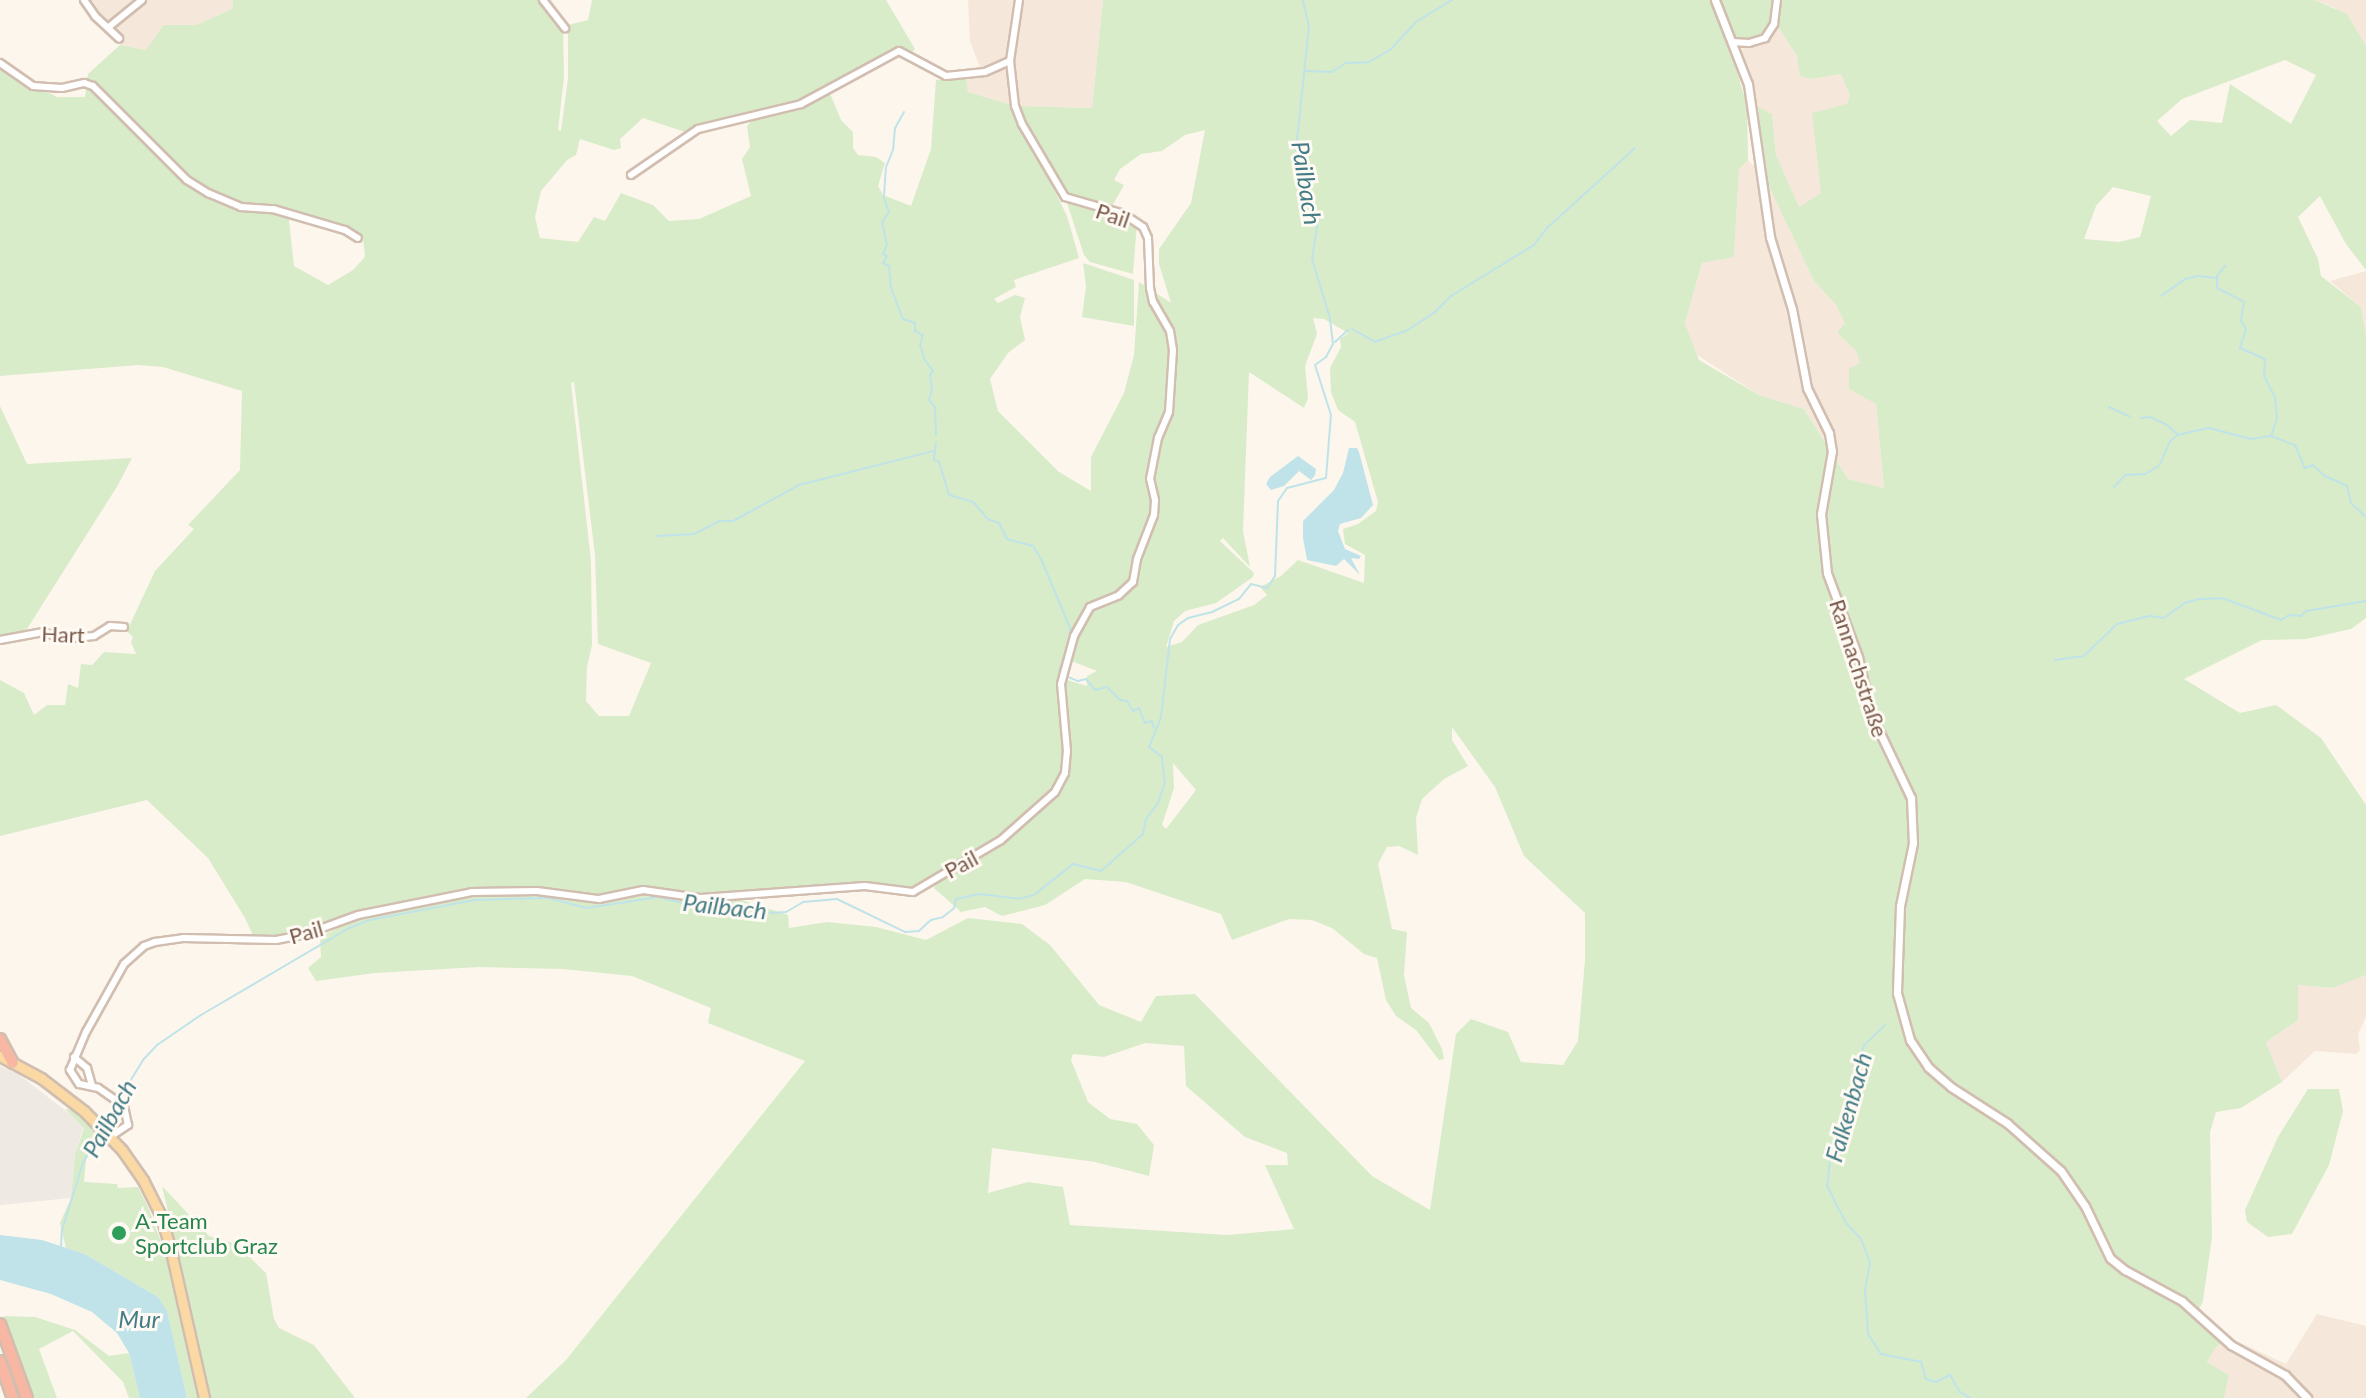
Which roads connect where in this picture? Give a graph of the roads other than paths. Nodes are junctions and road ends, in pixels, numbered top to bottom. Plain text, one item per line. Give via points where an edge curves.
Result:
1 (84, 0) edge
2 (142, 0) edge
3 (543, 0) edge
4 (1019, 0) edge
5 (1715, 0) edge
6 (1777, 0) edge
7 (110, 26) junction
8 (565, 28) dead end
9 (119, 38) dead end
10 (1732, 42) junction
11 (1010, 61) junction
12 (0, 63) edge
13 (631, 175) dead end
14 (358, 238) dead end
15 (124, 627) dead end
16 (0, 640) edge
17 (0, 1039) edge
18 (0, 1056) edge
19 (74, 1057) junction
20 (13, 1063) junction
21 (92, 1086) junction
22 (104, 1131) junction
23 (0, 1324) edge
24 (0, 1361) edge
25 (13, 1398) edge
26 (27, 1398) edge
27 (204, 1398) edge
28 (2307, 1398) edge

1 - 7 street
2 - 7 street
3 - 8 street
4 - 11 street, Pail
5 - 10 street, Rannachstraße
6 - 10 street via 1774,24 1765,38
7 - 9 street
10 - 28 street, Rannachstraße via 1752,98 1762,194 1804,377 1829,433 1832,451 1821,514 1827,573 1858,657 1871,714 1911,798 1913,843 1900,906 1897,993 1910,1040 1928,1067 1951,1087 2007,1123 2061,1171 2110,1258 2182,1301 2231,1345 2285,1375
11 - 13 street via 985,72 946,76 899,51 801,104 698,129
11 - 19 street, Pail via 1015,106 1059,190 1074,203 1124,214 1143,227 1153,302 1170,331 1173,350 1169,412 1150,479 1154,515 1133,582 1119,595 1090,607 1074,636 1061,684 1065,773 1049,798 1001,840 913,892 865,886 701,898 643,890 599,899 537,891 472,892 358,915 276,940 155,942 124,964
12 - 14 street via 33,86 93,86 187,180 208,193
15 - 16 street, Hart via 66,639 43,632
17 - 20 highway
18 - 20 main road
19 - 21 street via 87,1068
19 - 21 street via 70,1070 75,1080
20 - 22 main road via 61,1092
21 - 22 street via 124,1106 128,1125
22 - 27 main road via 143,1180 161,1216
23 - 26 highway
24 - 25 highway

